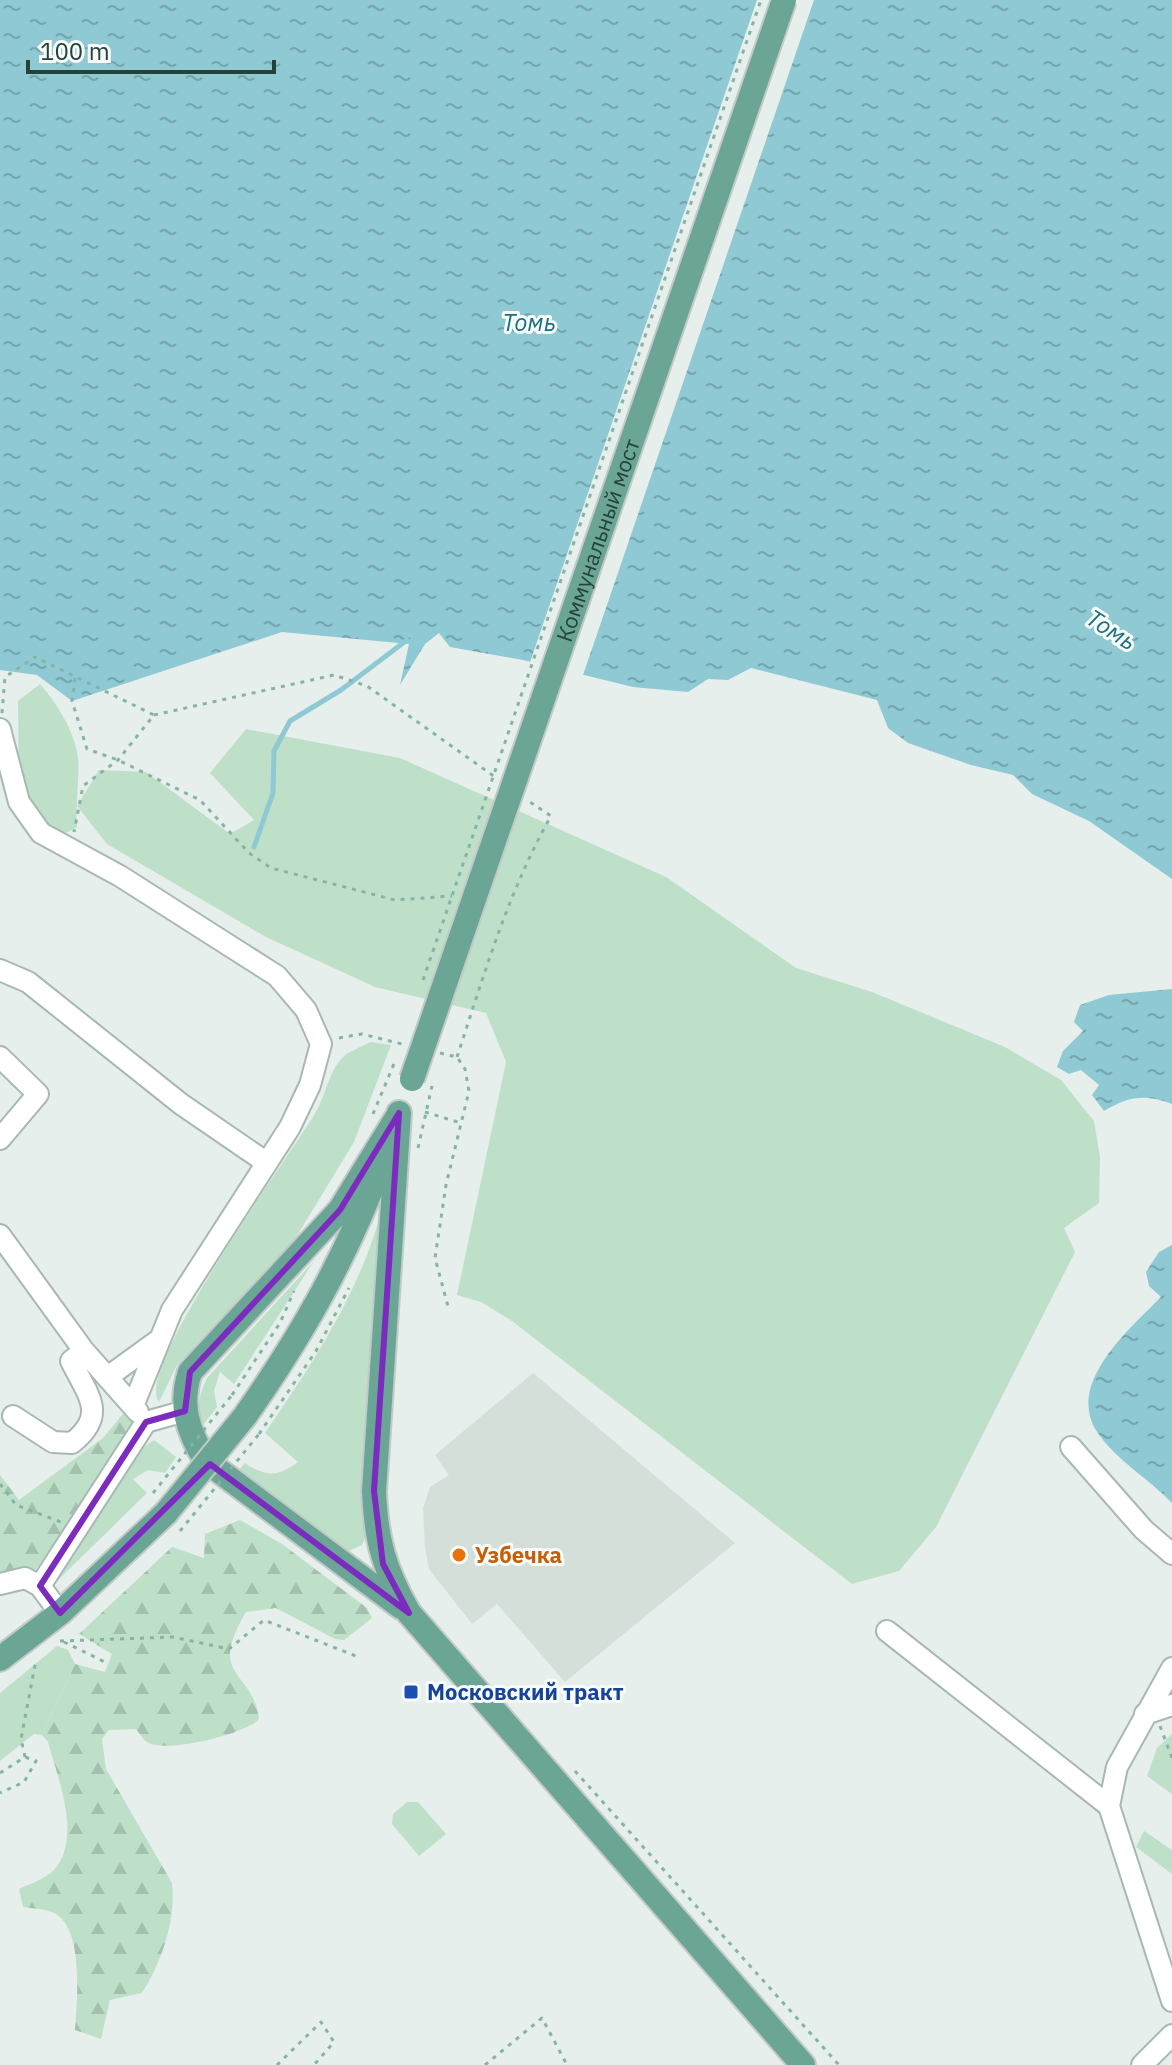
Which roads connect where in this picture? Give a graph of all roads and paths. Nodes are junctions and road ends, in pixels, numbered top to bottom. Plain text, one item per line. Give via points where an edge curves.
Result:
1 (761, 0) edge
2 (784, 0) edge
3 (75, 678) junction
4 (154, 715) junction
5 (0, 729) edge
6 (118, 760) junction
7 (502, 782) dead end
8 (527, 799) dead end
9 (71, 849) junction
10 (452, 896) junction
11 (0, 970) edge
12 (421, 985) dead end
13 (319, 1041) junction
14 (403, 1044) dead end
15 (430, 1051) dead end
16 (0, 1057) edge
17 (457, 1057) junction
18 (422, 1082) junction
19 (425, 1112) junction
20 (399, 1113) junction
21 (461, 1123) junction
22 (0, 1139) edge
23 (417, 1157) dead end
24 (267, 1163) junction
25 (0, 1235) edge
26 (449, 1310) dead end
27 (160, 1339) junction
28 (84, 1351) junction
29 (109, 1376) junction
30 (232, 1395) dead end
31 (185, 1411) junction
32 (139, 1414) junction
33 (13, 1416) dead end
34 (252, 1425) junction
35 (1071, 1447) dead end
36 (0, 1484) edge
37 (166, 1512) junction
38 (76, 1527) junction
39 (1172, 1554) edge
40 (0, 1584) edge
41 (40, 1586) junction
42 (60, 1613) junction
43 (409, 1613) junction
44 (887, 1631) dead end
45 (356, 1656) dead end
46 (0, 1659) edge
47 (36, 1660) dead end
48 (105, 1662) dead end
49 (1172, 1668) edge
50 (1157, 1710) edge
51 (25, 1757) junction
52 (1172, 1758) edge
53 (568, 1763) dead end
54 (0, 1773) edge
55 (0, 1793) edge
56 (1109, 1806) junction
57 (1172, 2001) edge
58 (1172, 2035) edge
59 (277, 2065) edge
60 (314, 2065) edge
61 (485, 2065) edge
62 (567, 2065) edge
63 (803, 2065) edge
64 (839, 2065) edge
65 (1142, 2065) edge

1 - 10 path, Коммунальный мост, bridge
2 - 18 main road, Коммунальный мост, bridge
3 - 4 path
3 - 5 path via 35,657 5,677
3 - 6 path via 72,701 87,749
4 - 6 path
4 - 7 path via 334,675 367,686
5 - 9 street via 19,802 41,833
6 - 9 path via 83,786
6 - 10 path via 200,800 249,853 271,868 395,900
8 - 17 path via 551,816 503,917
9 - 13 street via 277,976 306,1010
10 - 12 path, Коммунальный мост, bridge
11 - 24 street via 28,982 181,1104
13 - 14 path via 362,1034
13 - 24 street via 310,1085
15 - 17 path
16 - 22 street via 38,1094
17 - 21 path via 469,1091
18 - 19 path
18 - 20 main road, Коммунальный мост
19 - 21 path
19 - 23 path
20 - 31 main road via 340,1210 190,1372 183,1395
20 - 34 main road via 328,1288
20 - 43 main road via 374,1491 383,1564
21 - 26 path via 435,1258
24 - 27 street via 172,1310
25 - 28 street
27 - 29 street
27 - 32 street
28 - 29 street
28 - 33 street via 71,1361 94,1409 90,1429 72,1443 53,1442
29 - 32 street
30 - 37 path, bridge
31 - 32 street
31 - 43 main road via 206,1461
32 - 38 street
34 - 37 main road, bridge
34 - 37 path, bridge
35 - 39 street
36 - 38 path via 16,1505
37 - 42 main road
38 - 41 street
40 - 41 street via 25,1578
41 - 42 street
42 - 46 main road
43 - 63 main road
44 - 56 street
45 - 48 path via 264,1620 229,1649 173,1637 60,1641
47 - 51 path via 21,1739
49 - 50 street
50 - 52 path
50 - 56 street via 1117,1767
51 - 54 path
51 - 55 path via 36,1761 32,1773
53 - 64 path
56 - 57 street
58 - 65 street
59 - 60 path via 321,2022 334,2042
61 - 62 path via 542,2018

